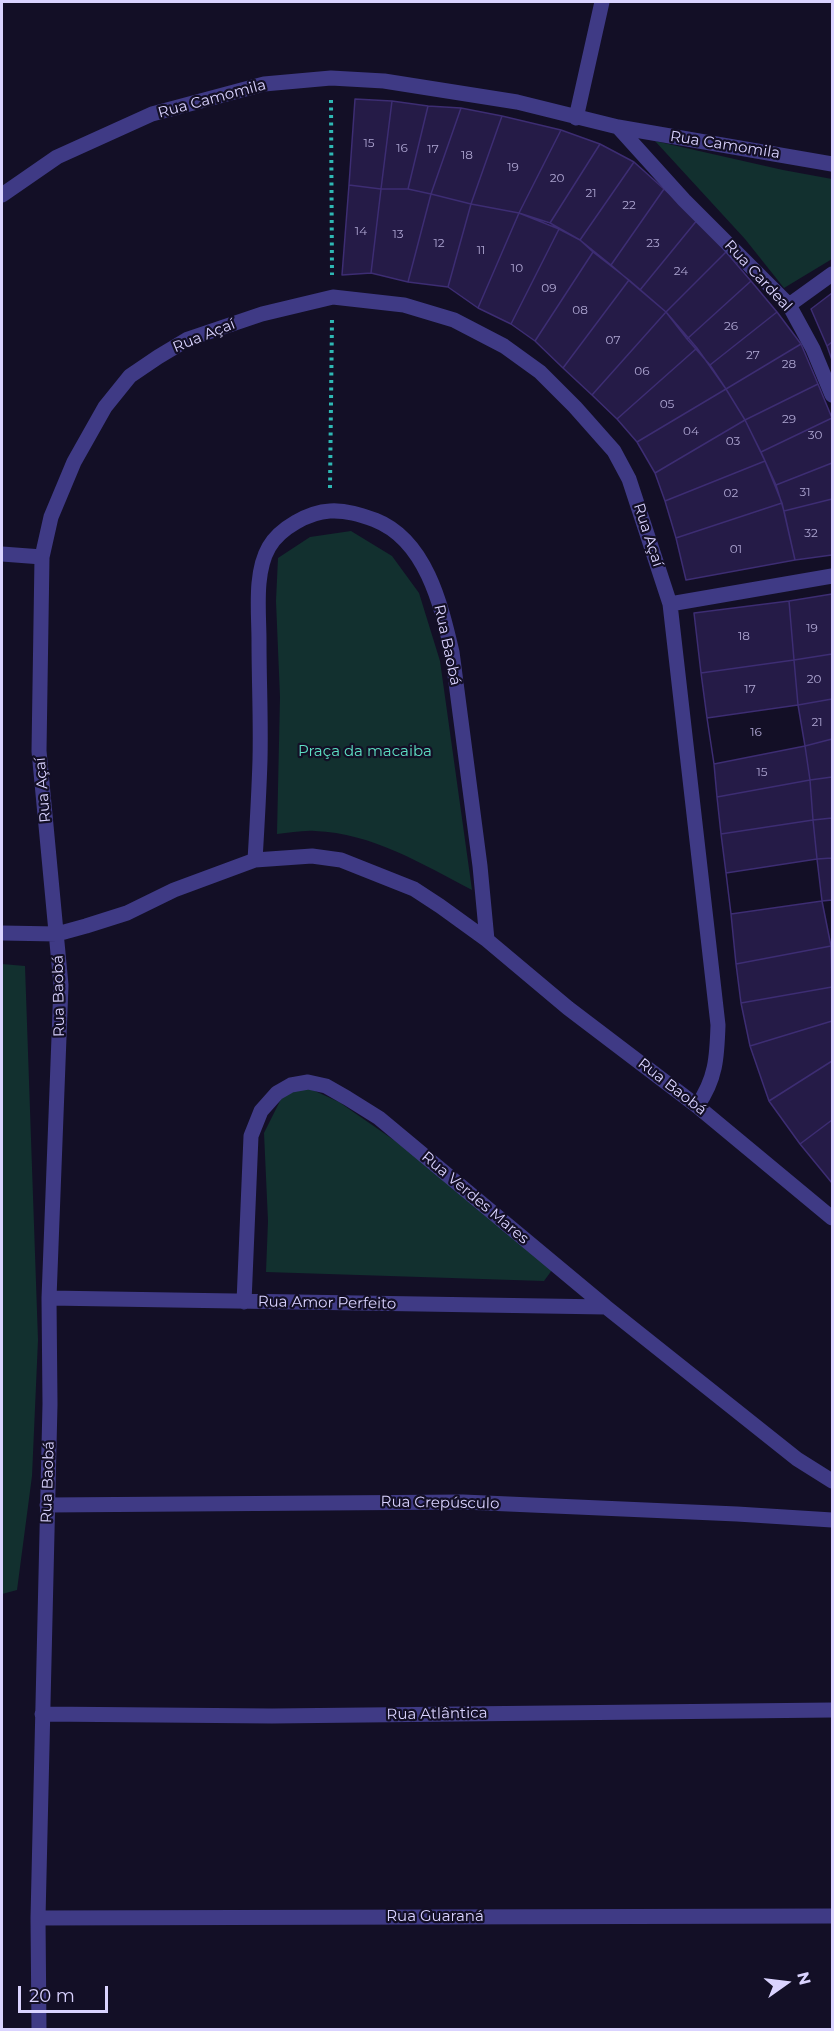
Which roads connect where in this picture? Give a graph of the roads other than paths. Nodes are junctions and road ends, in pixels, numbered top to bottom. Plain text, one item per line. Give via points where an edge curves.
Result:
1 (602, 2) edge
2 (576, 118) junction
3 (618, 128) junction
4 (832, 164) edge
5 (2, 195) edge
6 (832, 274) edge
7 (789, 305) junction
8 (832, 395) edge
9 (2, 554) edge
10 (42, 557) junction
11 (832, 576) edge
12 (670, 604) junction
13 (255, 860) junction
14 (2, 933) edge
15 (57, 934) junction
16 (487, 940) junction
17 (697, 1106) junction
18 (832, 1218) edge
19 (49, 1298) junction
20 (244, 1302) junction
21 (606, 1307) junction
22 (832, 1481) edge
23 (47, 1505) junction
24 (832, 1520) edge
25 (832, 1694) edge
26 (831, 1710) edge
27 (42, 1714) junction
28 (832, 1916) edge
29 (38, 1918) junction
30 (39, 2030) edge

1 - 2 street
2 - 3 street, Rua Camomila
2 - 5 street, Rua Camomila via 517,102 384,81 331,78 264,84 152,114 57,157
3 - 4 street, Rua Camomila
3 - 7 street, Rua Cardeal
6 - 7 street
7 - 8 street, Rua Cardeal
9 - 10 street
10 - 12 street, Rua Açaí via 51,517 74,462 105,407 130,376 188,339 262,314 333,297 404,305 454,320 504,346 540,372 614,450 642,512
10 - 15 street, Rua Açaí via 39,751
11 - 12 street
12 - 17 street, Rua Açaí via 718,1025 712,1080
13 - 15 street, Rua Baobá via 174,890 127,913
13 - 16 street, Rua Baobá via 312,856 351,864 414,889
13 - 16 street, Rua Baobá via 261,568 269,546 288,527 311,515 330,511 357,514 387,525 410,546 430,578 444,619 452,652
14 - 15 street, Rua Baobá
15 - 19 street, Rua Baobá via 61,985
16 - 17 street, Rua Baobá via 568,1008
17 - 18 street, Rua Baobá
19 - 20 street, Rua Amor Perfeito
19 - 23 street, Rua Baobá
20 - 21 street, Rua Amor Perfeito
20 - 21 street, Rua Verdes Mares via 251,1136 261,1111 277,1093 291,1084 309,1082 326,1086 379,1118
21 - 22 street, Rua Verdes Mares via 797,1459
23 - 24 street, Rua Crepúsculo via 463,1502
23 - 27 street, Rua Baobá
25 - 26 street
26 - 27 street, Rua Atlântica via 272,1716
27 - 29 street, Rua Baobá
28 - 29 street, Rua Guaraná
29 - 30 street, Rua Baobá

